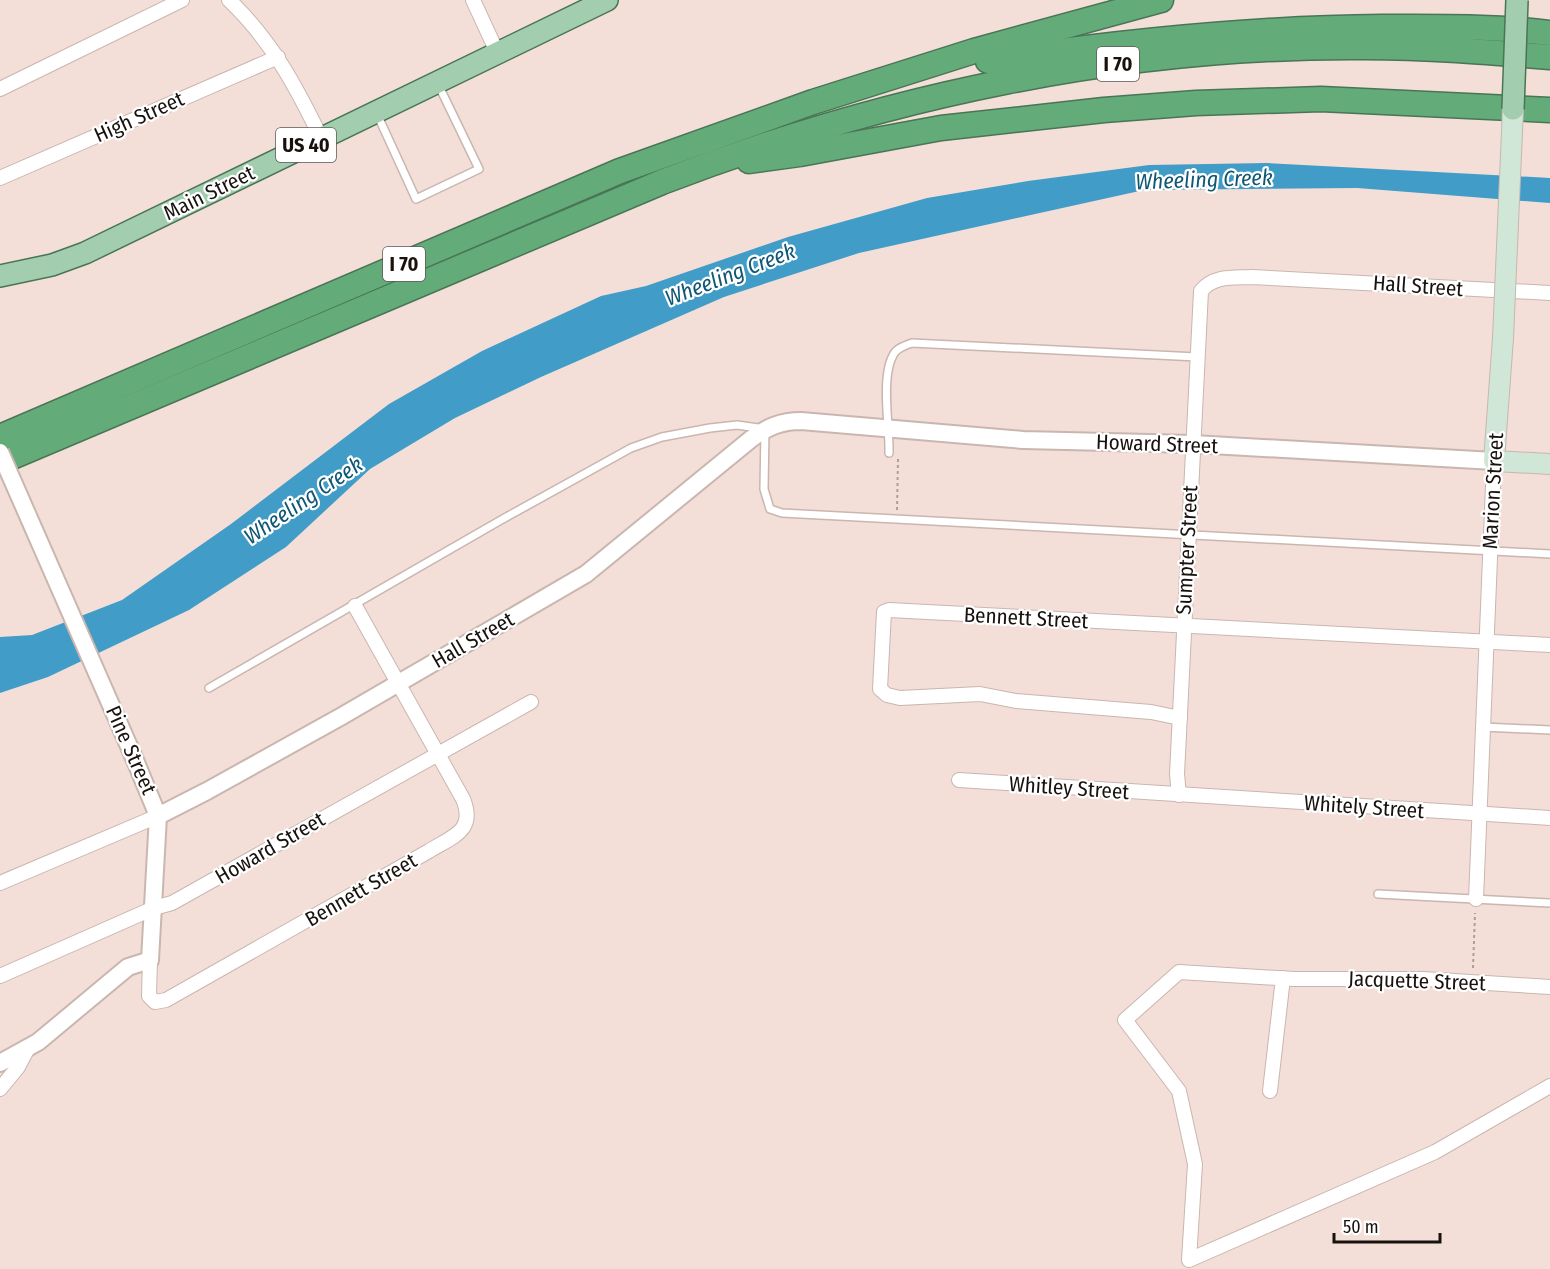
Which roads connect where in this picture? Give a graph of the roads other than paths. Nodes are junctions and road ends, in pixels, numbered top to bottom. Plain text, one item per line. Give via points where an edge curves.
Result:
1 (183, 0) edge
2 (229, 0) edge
3 (473, 0) edge
4 (607, 0) edge
5 (1161, 0) edge
6 (1517, 0) edge
7 (164, 4) edge
8 (1550, 33) edge
9 (497, 52) junction
10 (278, 57) junction
11 (1550, 57) edge
12 (437, 82) junction
13 (0, 89) edge
14 (813, 102) junction
15 (1513, 109) junction
16 (1550, 110) edge
17 (376, 112) junction
18 (321, 138) junction
19 (699, 168) junction
20 (0, 178) edge
21 (0, 276) edge
22 (1286, 279) joint
23 (1550, 293) edge
24 (1197, 357) junction
25 (890, 428) junction
26 (765, 429) junction
27 (0, 437) edge
28 (1193, 444) junction
29 (0, 452) edge
30 (889, 453) dead end
31 (1494, 461) junction
32 (0, 462) edge
33 (1550, 464) edge
34 (1188, 535) junction
35 (1490, 550) junction
36 (1550, 554) edge
37 (355, 606) junction
38 (1183, 626) junction
39 (1487, 642) junction
40 (1550, 645) edge
41 (398, 682) junction
42 (209, 688) dead end
43 (531, 702) dead end
44 (1179, 718) junction
45 (1483, 727) junction
46 (1550, 730) edge
47 (438, 753) junction
48 (959, 780) dead end
49 (1179, 795) junction
50 (1479, 814) junction
51 (158, 816) junction
52 (1550, 818) edge
53 (0, 883) edge
54 (1378, 894) dead end
55 (1476, 899) junction
56 (1550, 903) edge
57 (154, 908) junction
58 (150, 960) junction
59 (213, 974) joint
60 (0, 976) edge
61 (1283, 978) junction
62 (1550, 987) edge
63 (27, 1050) junction
64 (0, 1063) edge
65 (1550, 1086) edge
66 (0, 1089) edge
67 (1270, 1091) dead end

1 - 7 street
2 - 10 street
3 - 9 street
4 - 9 main road, Main Street / US 40
5 - 14 highway via 974,51
6 - 15 main road, Marion Street, bridge
7 - 13 street
8 - 14 highway, I 70 via 1490,26 1291,28 1124,42 980,62
9 - 12 main road, Main Street / US 40
10 - 18 street
10 - 20 street, High Street
11 - 19 highway, I 70 via 1362,47 1235,52 1117,64 925,98 813,129
12 - 17 main road, Main Street / US 40
12 - 17 lane via 479,169 417,198
14 - 27 highway, I 70 via 620,171
15 - 16 highway
15 - 19 highway via 1321,99 1196,103 1009,119
15 - 31 main road, Marion Street, bridge
17 - 18 main road, Main Street / US 40
18 - 21 main road, Main Street / US 40 via 85,253
19 - 32 highway, I 70 via 520,240
22 - 23 street, Hall Street
22 - 24 street, Sumpter Street via 1222,278 1208,283 1199,300
24 - 25 lane via 912,343 896,350 891,360 887,394
24 - 28 street, Sumpter Street
25 - 26 street, Howard Street via 789,421
25 - 28 street, Howard Street via 1023,440
25 - 30 lane
26 - 34 lane via 764,489 770,509 812,515
26 - 37 lane via 737,425 710,428 662,437 631,448
26 - 41 street, Hall Street via 586,574
28 - 31 street, Howard Street
28 - 34 street, Sumpter Street
29 - 51 street, Pine Street, bridge
31 - 33 main road, Howard Street
31 - 35 street, Marion Street
34 - 35 lane
34 - 38 street, Sumpter Street
35 - 36 lane
35 - 39 street, Marion Street
37 - 41 street, Bennett Street
37 - 42 lane
38 - 39 street, Bennett Street
38 - 44 street, Sumpter Street
38 - 44 street, Bennett Street via 889,610 884,612 880,689 900,698 980,694
39 - 40 street, Bennett Street
39 - 45 street, Marion Street
41 - 47 street, Bennett Street
41 - 51 street, Hall Street
43 - 47 street, Howard Street
44 - 49 street, Sumpter Street
45 - 46 lane
45 - 50 street, Marion Street
47 - 57 street, Howard Street via 172,903
47 - 59 street, Bennett Street via 467,809 461,831
48 - 49 street, Whitley Street
49 - 50 street, Whitely Street
50 - 52 street, Whitely Street
50 - 55 street, Marion Street
51 - 53 street
51 - 57 street, Pine Street
54 - 55 lane
55 - 56 lane
57 - 58 street, Pine Street
57 - 60 street, Howard Street
58 - 59 street, Pine Street via 148,996 155,1002
58 - 63 street via 128,967
61 - 62 street, Jacquette Street via 1423,979
61 - 65 street, Jacquette Street via 1179,972 1125,1020 1179,1091 1195,1164 1189,1260 1435,1152
61 - 67 street
63 - 64 street
63 - 66 street

